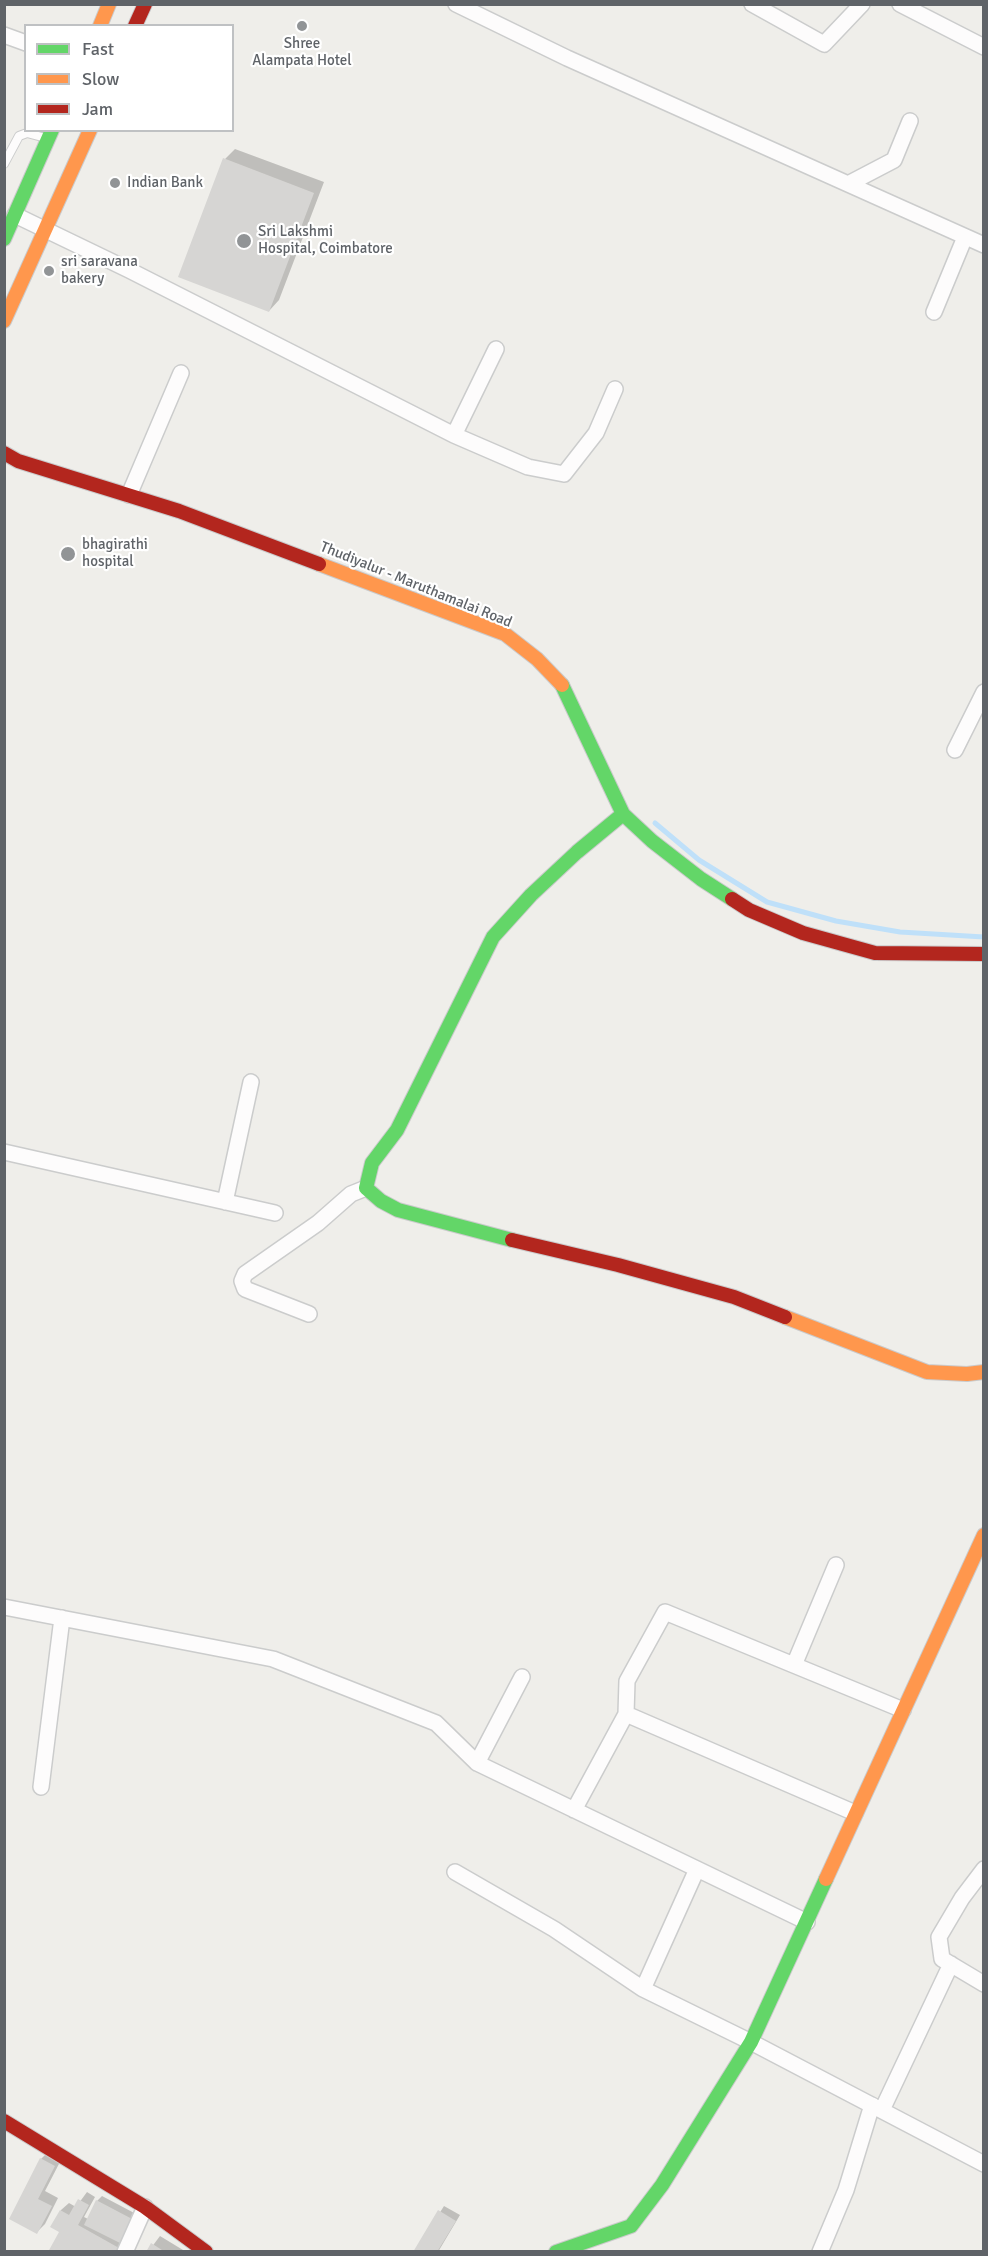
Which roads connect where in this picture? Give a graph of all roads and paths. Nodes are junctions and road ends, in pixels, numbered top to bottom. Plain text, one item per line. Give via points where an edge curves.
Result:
1 (109, 4) edge
2 (145, 4) edge
3 (456, 4) edge
4 (752, 4) edge
5 (862, 4) edge
6 (900, 4) edge
7 (101, 24) edge
8 (136, 24) edge
9 (4, 35) edge
10 (24, 42) edge
11 (984, 47) edge
12 (910, 121) dead end
13 (89, 132) edge
14 (50, 135) edge
15 (4, 164) edge
16 (850, 183) junction
17 (10, 212) edge
18 (46, 230) junction
19 (965, 237) junction
20 (4, 239) edge
21 (984, 245) edge
22 (934, 312) dead end
23 (4, 321) edge
24 (495, 349) dead end
25 (181, 373) dead end
26 (615, 389) dead end
27 (454, 435) junction
28 (4, 453) edge
29 (129, 495) junction
30 (982, 699) edge
31 (955, 750) dead end
32 (623, 814) junction
33 (984, 954) edge
34 (251, 1082) dead end
35 (4, 1152) edge
36 (366, 1188) junction
37 (225, 1202) junction
38 (275, 1213) dead end
39 (309, 1314) dead end
40 (984, 1372) edge
41 (984, 1535) edge
42 (836, 1565) dead end
43 (4, 1607) edge
44 (62, 1618) junction
45 (794, 1665) junction
46 (522, 1677) dead end
47 (903, 1710) junction
48 (626, 1713) junction
49 (477, 1763) junction
50 (41, 1786) dead end
51 (574, 1810) junction
52 (855, 1813) junction
53 (697, 1869) junction
54 (984, 1869) edge
55 (455, 1872) dead end
56 (807, 1922) junction
57 (951, 1964) junction
58 (984, 1984) edge
59 (643, 1989) junction
60 (751, 2042) junction
61 (877, 2108) junction
62 (4, 2121) edge
63 (984, 2164) edge
64 (145, 2207) junction
65 (125, 2252) edge
66 (206, 2252) edge
67 (556, 2252) edge
68 (820, 2252) edge

1 - 7 main road
2 - 8 main road
3 - 16 street via 567,58
4 - 5 street via 824,44
6 - 11 street
9 - 10 street
12 - 16 street via 894,160
13 - 18 main road
14 - 15 lane via 19,136
14 - 17 main road
16 - 19 street
17 - 18 street
17 - 20 main road
18 - 23 main road
18 - 27 street
19 - 21 street
19 - 22 street
24 - 27 street
25 - 29 street
26 - 27 street via 596,433 564,474 528,467
28 - 29 main road, Thudiyalur - Maruthamalai Road via 18,461
29 - 32 main road, Thudiyalur - Maruthamalai Road via 505,634 561,683
30 - 31 street
32 - 33 main road, Thudiyalur - Maruthamalai Road via 701,879 748,910 803,933 875,953
32 - 36 main road via 531,895 493,937 398,1130 372,1163
34 - 37 street
35 - 37 street
36 - 39 street via 351,1194 318,1223 245,1274 245,1289
36 - 40 main road via 398,1210 734,1297 927,1372
37 - 38 street
41 - 47 main road
42 - 45 street
43 - 44 street
44 - 49 street via 273,1659 436,1723
44 - 50 street
45 - 47 street
45 - 48 street via 665,1612 627,1681
46 - 49 street
47 - 52 main road
48 - 51 street
48 - 52 street
49 - 51 street
51 - 53 street
52 - 56 main road
53 - 56 street
53 - 59 street
54 - 57 street via 939,1937 942,1959
55 - 59 street via 554,1929
56 - 60 main road
57 - 58 street
57 - 61 street
59 - 60 street
60 - 61 street
60 - 67 main road via 662,2185 631,2226
61 - 63 street
61 - 68 street
62 - 64 main road
64 - 65 street
64 - 66 main road

